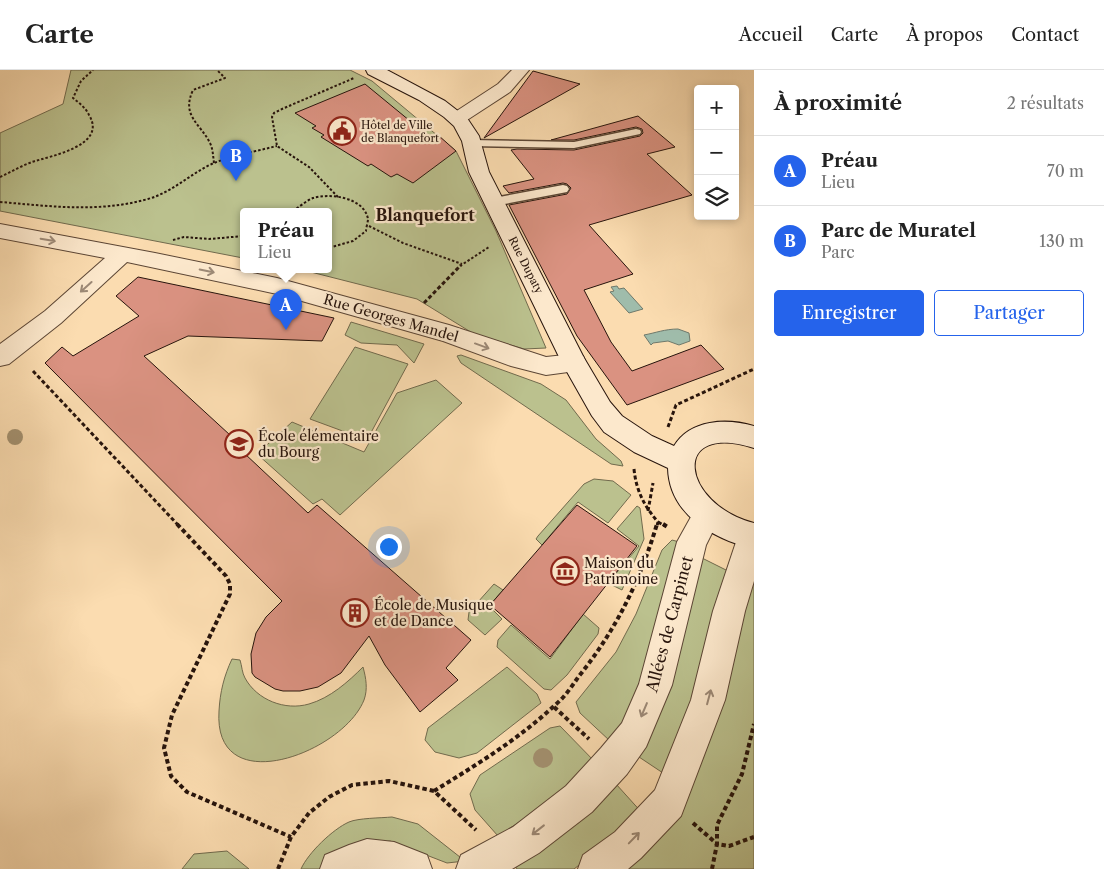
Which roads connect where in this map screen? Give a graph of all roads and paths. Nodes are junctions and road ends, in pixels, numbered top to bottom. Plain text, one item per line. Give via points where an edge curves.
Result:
1 (94, 70) edge
2 (217, 70) edge
3 (374, 70) edge
4 (521, 70) edge
5 (354, 78) dead end
6 (458, 118) junction
7 (636, 132) dead end
8 (472, 143) junction
9 (277, 146) junction
10 (214, 163) junction
11 (0, 177) edge
12 (563, 189) dead end
13 (338, 197) junction
14 (0, 202) edge
15 (494, 202) junction
16 (295, 208) edge
17 (369, 226) junction
18 (0, 231) edge
19 (240, 236) edge
20 (514, 240) junction
21 (168, 243) dead end
22 (332, 247) edge
23 (123, 254) junction
24 (462, 264) junction
25 (406, 321) junction
26 (0, 357) edge
27 (574, 364) junction
28 (33, 371) dead end
29 (754, 437) edge
30 (643, 444) junction
31 (681, 462) junction
32 (707, 515) junction
33 (753, 536) edge
34 (434, 791) junction
35 (478, 832) dead end
36 (292, 837) junction
37 (754, 837) edge
38 (278, 869) edge
39 (339, 869) edge
40 (413, 869) edge
41 (475, 869) edge
42 (597, 869) edge
43 (712, 869) edge

1 - 11 path via 81,81 73,98 91,116 92,128 88,137 78,147
2 - 10 path via 225,78 193,90 188,103 194,122 212,145
3 - 6 street
4 - 6 street via 504,88
5 - 9 path via 274,113
6 - 8 street, Rue Dupaty
7 - 8 lane via 574,145
8 - 15 street, Rue Dupaty via 479,172
9 - 10 path
9 - 13 path via 309,167
10 - 14 path via 168,191 120,206 84,209
12 - 15 lane
13 - 16 path via 310,199
13 - 17 path via 357,202 365,209
15 - 20 street, Rue Dupaty
17 - 22 path via 354,242
17 - 24 path via 394,241
18 -> 23 street, Rue Georges Mandel
19 - 21 path via 184,237
20 - 24 path via 488,248
20 - 27 street, Rue Dupaty
23 -> 25 street, Rue Georges Mandel via 277,286
23 -> 26 street via 53,317
24 - 25 path
25 -> 27 street, Rue Georges Mandel via 546,366
27 - 30 street, Rue Dupaty via 601,409 614,424
28 - 36 path via 230,584 230,594 172,714 164,748 170,776 187,792
29 - 31 street via 731,431 698,438 687,448
30 - 31 street, Rue Dupaty
30 - 34 path via 634,466 634,480 642,504 658,522 647,560 627,608 595,658 554,707 496,752
31 - 32 street via 686,489
32 - 33 street via 729,528
32 -> 41 street, Allées de Carpinet via 692,542 655,685 634,735 579,798 526,840
42 -> 33 street via 628,845 668,803 708,700 729,611
34 - 35 path
34 - 36 path via 389,781 352,785 309,813
36 - 38 path
37 - 43 path via 729,846 717,844
39 - 40 street via 351,862 373,857 395,860

